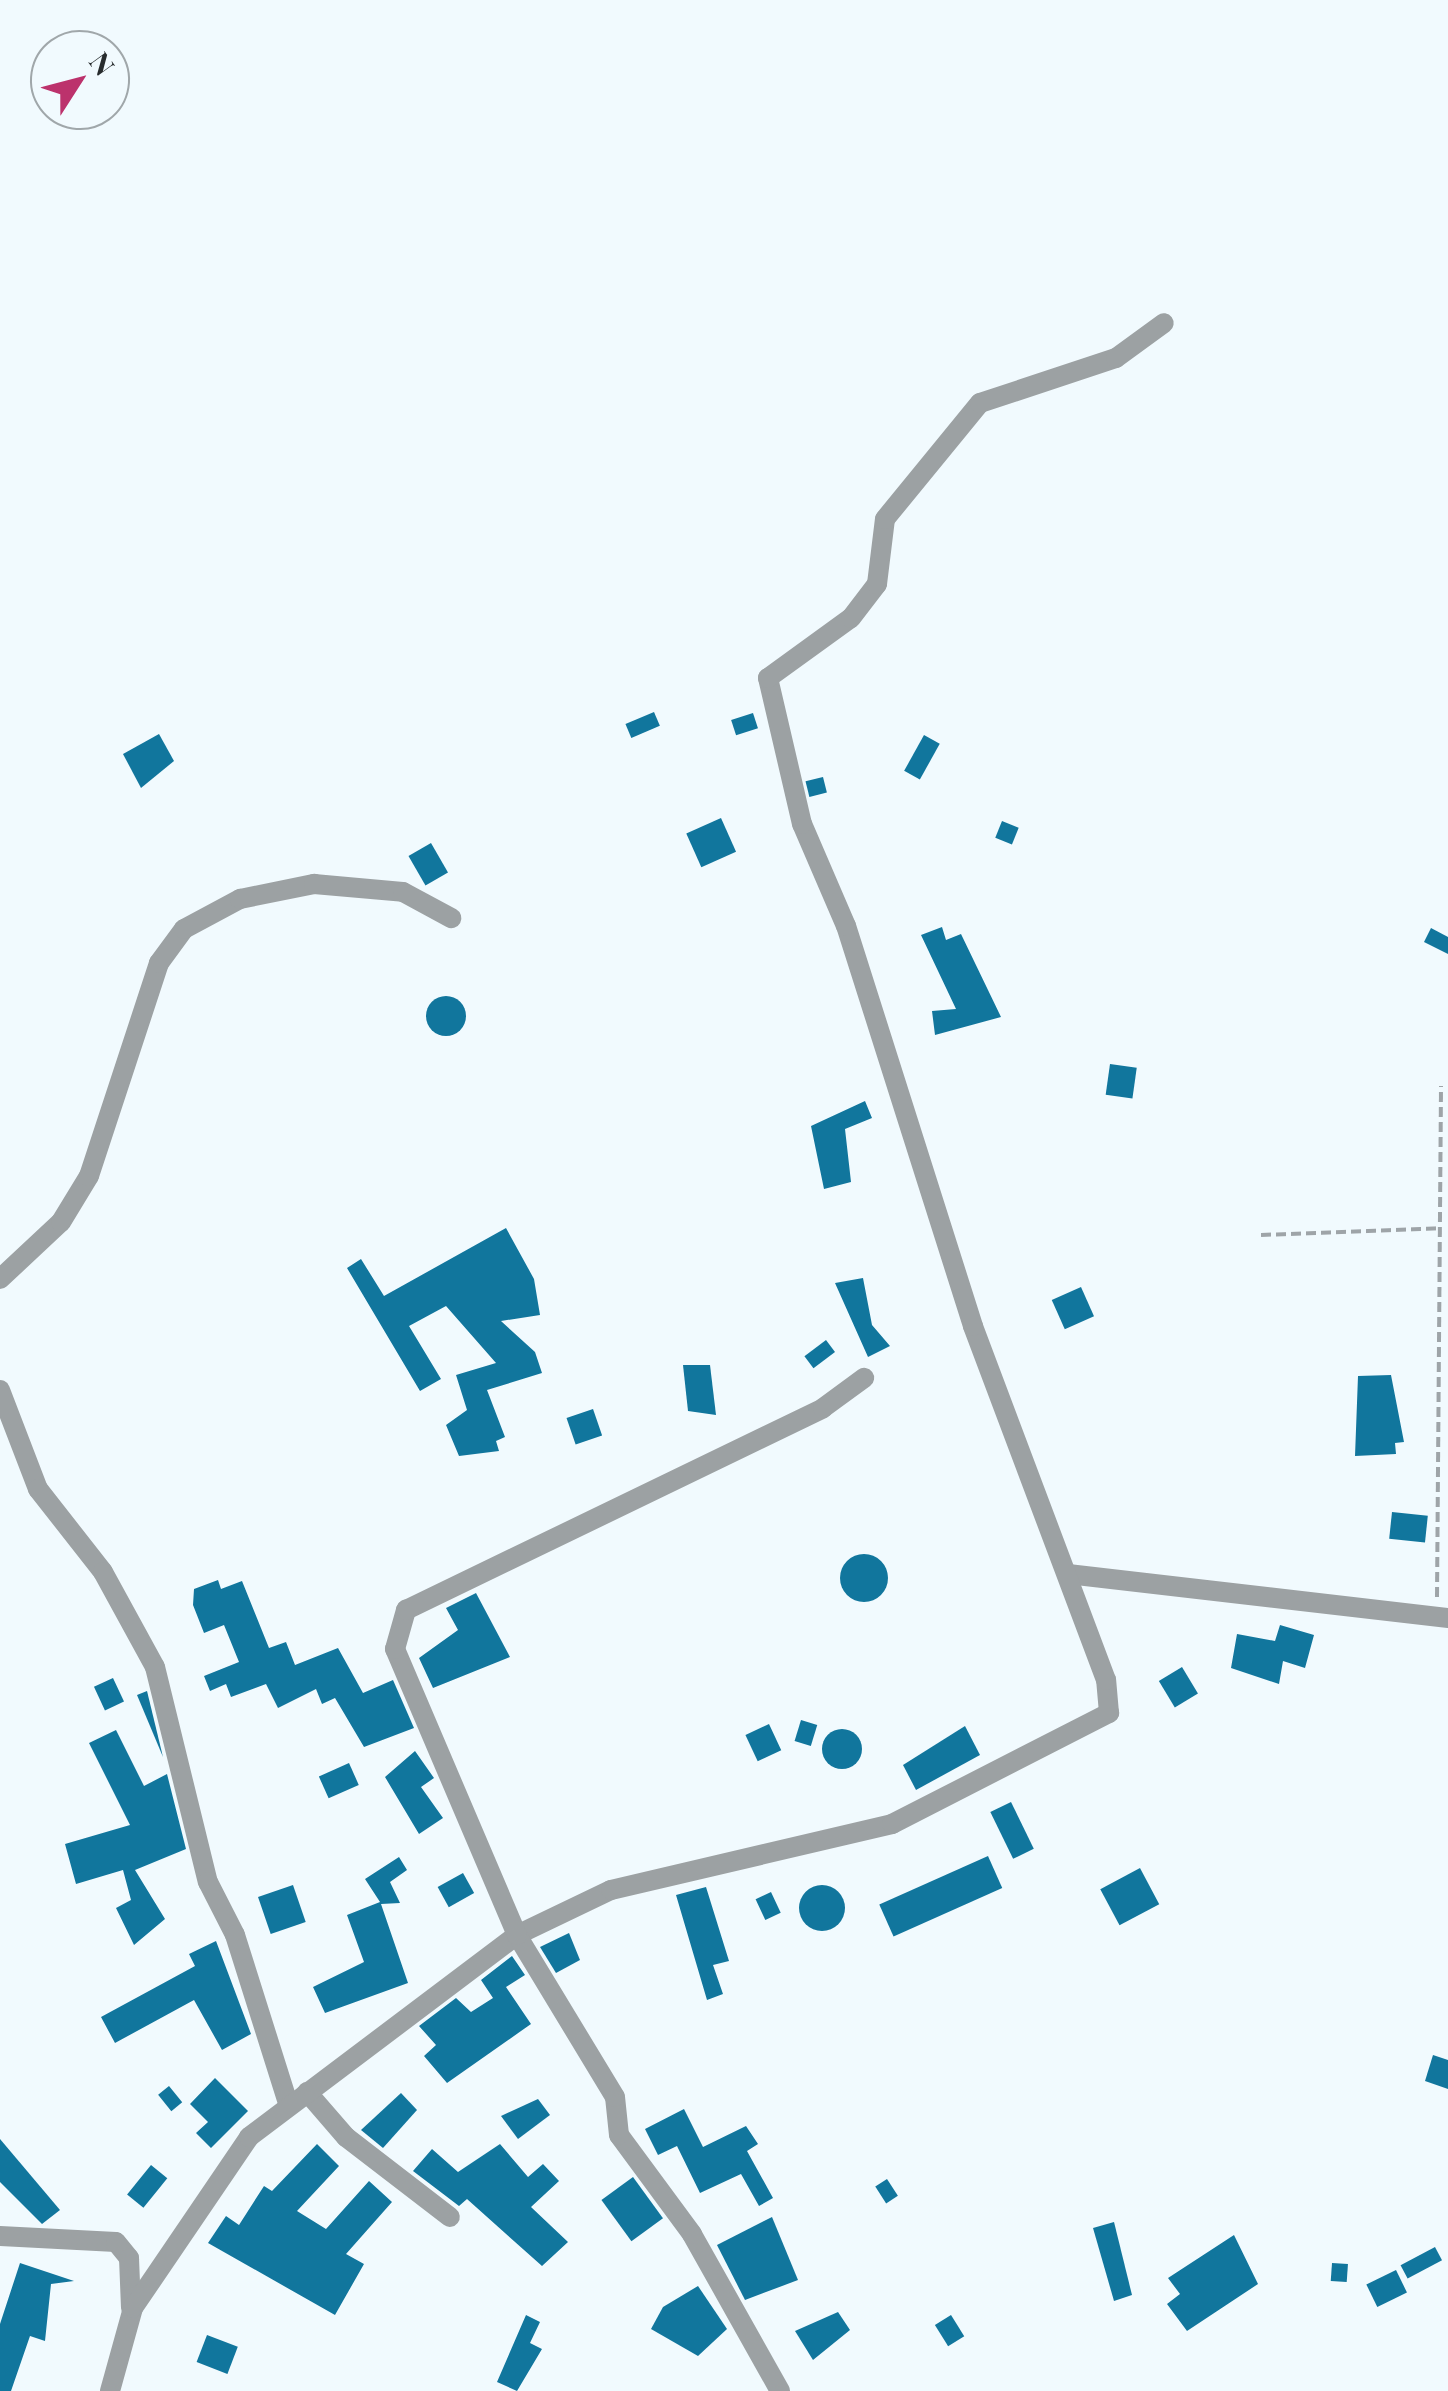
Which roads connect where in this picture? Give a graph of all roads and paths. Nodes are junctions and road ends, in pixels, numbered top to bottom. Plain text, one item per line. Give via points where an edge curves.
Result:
1 (1164, 323) dead end
2 (451, 918) dead end
3 (1441, 1086) dead end
4 (1440, 1228) junction
5 (1261, 1235) dead end
6 (0, 1279) edge
7 (864, 1378) dead end
8 (0, 1390) edge
9 (1068, 1574) junction
10 (1443, 1617) edge
11 (517, 1936) junction
12 (307, 2092) junction
13 (289, 2106) junction
14 (450, 2217) dead end
15 (0, 2236) edge
16 (132, 2328) junction
17 (110, 2391) edge
18 (780, 2391) edge

1 - 9 street via 1116,358 980,403 884,519 877,584 860,607 768,678 802,824 846,926 973,1326
2 - 6 street via 403,892 314,884 240,899 184,929 159,963 89,1176 61,1222
3 - 4 path
4 - 5 path
4 - 10 path
7 - 11 street via 822,1408 485,1566 400,1617 398,1661
8 - 13 street via 38,1489 103,1572 155,1667 208,1882 235,1935
9 - 10 street
9 - 11 street via 1110,1700 1096,1725 892,1824 611,1890
11 - 12 street
11 - 18 street via 615,2097 619,2134 692,2234
12 - 13 street
12 - 14 street via 346,2138
13 - 16 street via 220,2170 132,2308
15 - 16 street via 79,2233 124,2247
16 - 17 street

